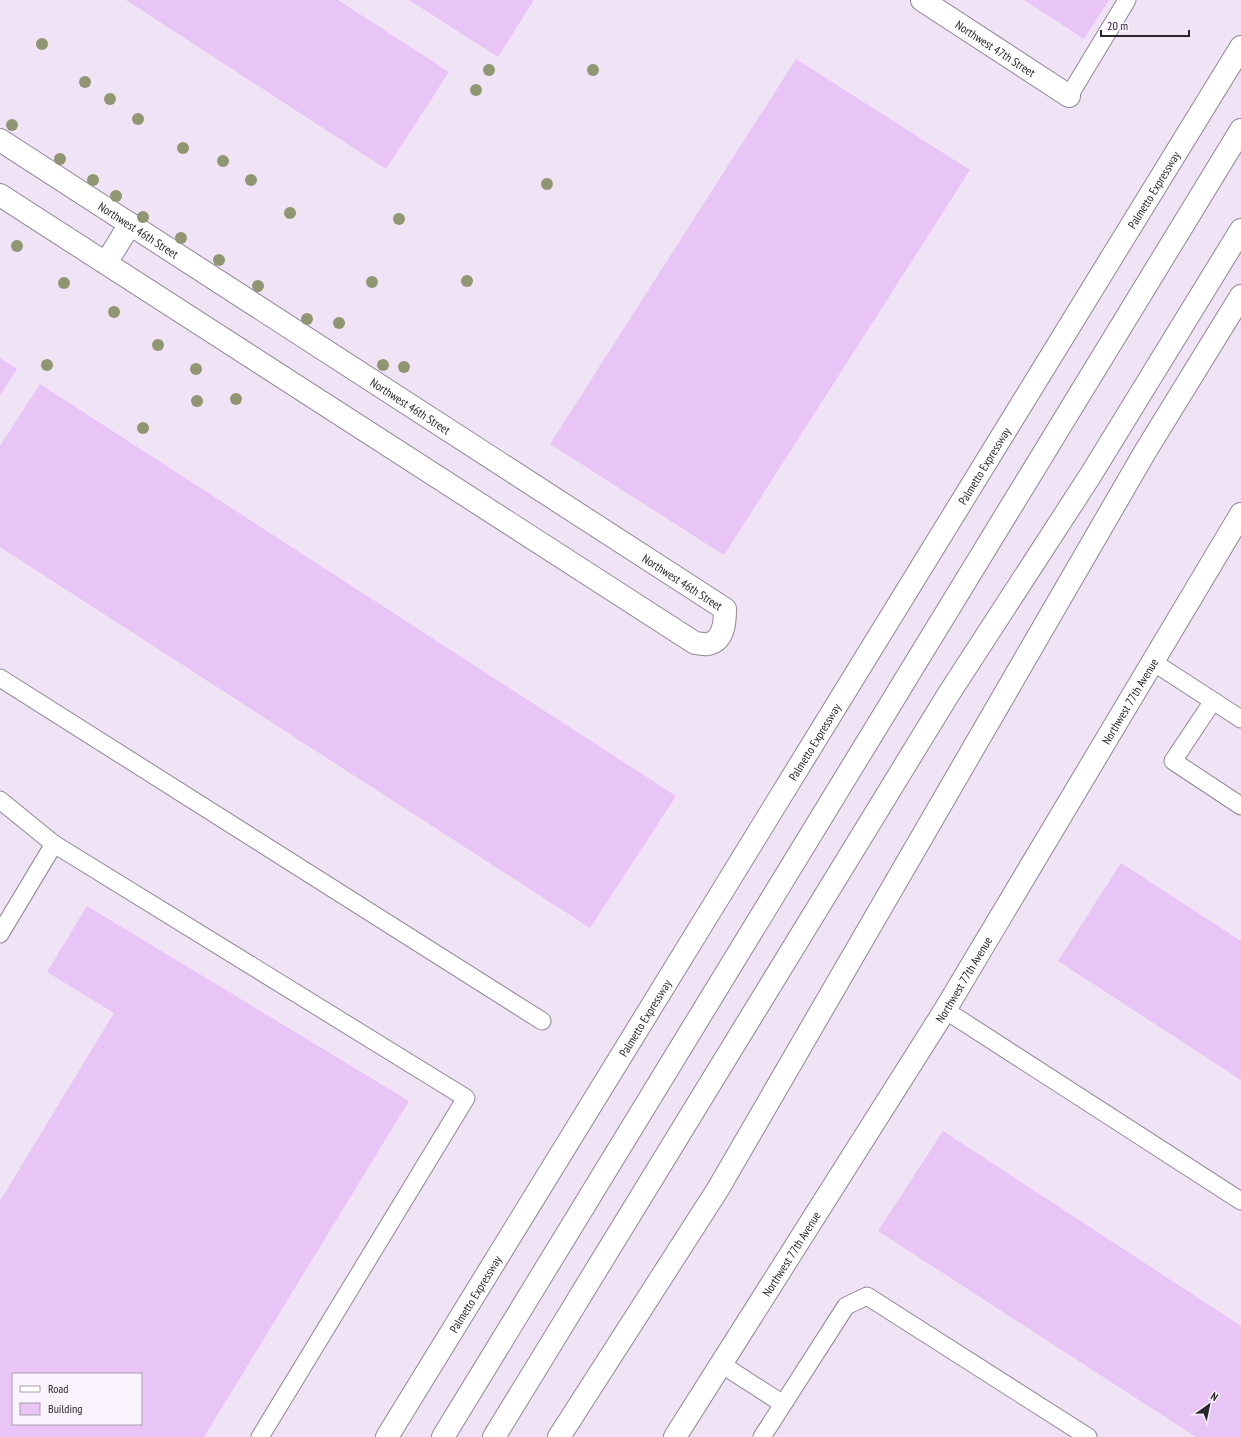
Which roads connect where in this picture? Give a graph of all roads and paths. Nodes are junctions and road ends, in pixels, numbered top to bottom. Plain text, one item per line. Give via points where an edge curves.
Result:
1 (922, 0) edge
2 (1127, 0) edge
3 (1241, 47) edge
4 (1068, 96) joint
5 (1241, 130) edge
6 (0, 140) edge
7 (0, 195) edge
8 (130, 224) junction
9 (1241, 230) edge
10 (106, 263) junction
11 (1241, 296) edge
12 (1241, 514) edge
13 (1235, 534) edge
14 (1153, 662) junction
15 (0, 678) edge
16 (1213, 700) junction
17 (1241, 719) edge
18 (1, 801) edge
19 (1241, 806) edge
20 (54, 844) junction
21 (0, 934) edge
22 (945, 1010) junction
23 (542, 1021) dead end
24 (1241, 1201) edge
25 (721, 1364) junction
26 (783, 1404) junction
27 (260, 1437) edge
28 (387, 1437) edge
29 (443, 1437) edge
30 (494, 1437) edge
31 (559, 1437) edge
32 (675, 1437) edge
33 (762, 1437) edge
34 (1088, 1437) edge

1 - 4 main road, Northwest 47th Street
2 - 4 lane
3 - 28 main road, Palmetto Expressway
5 - 29 main road
6 - 8 main road, Northwest 46th Street
7 - 10 main road, Northwest 46th Street
8 - 10 main road
8 - 10 main road, Northwest 46th Street via 725,609 725,626 718,638 708,644 695,642
9 - 30 main road via 1090,476 948,694
11 - 31 main road via 1145,452 718,1189
12 - 13 main road, Northwest 77th Avenue
13 - 14 main road, Northwest 77th Avenue
14 - 16 lane
14 - 22 main road, Northwest 77th Avenue
15 - 23 lane
16 - 17 lane
16 - 19 lane via 1173,761
18 - 20 lane
20 - 21 lane
20 - 27 lane via 466,1098
22 - 24 lane
22 - 25 main road, Northwest 77th Avenue
25 - 26 lane
25 - 32 main road, Northwest 77th Avenue
26 - 33 lane
26 - 34 lane via 846,1306 867,1296

